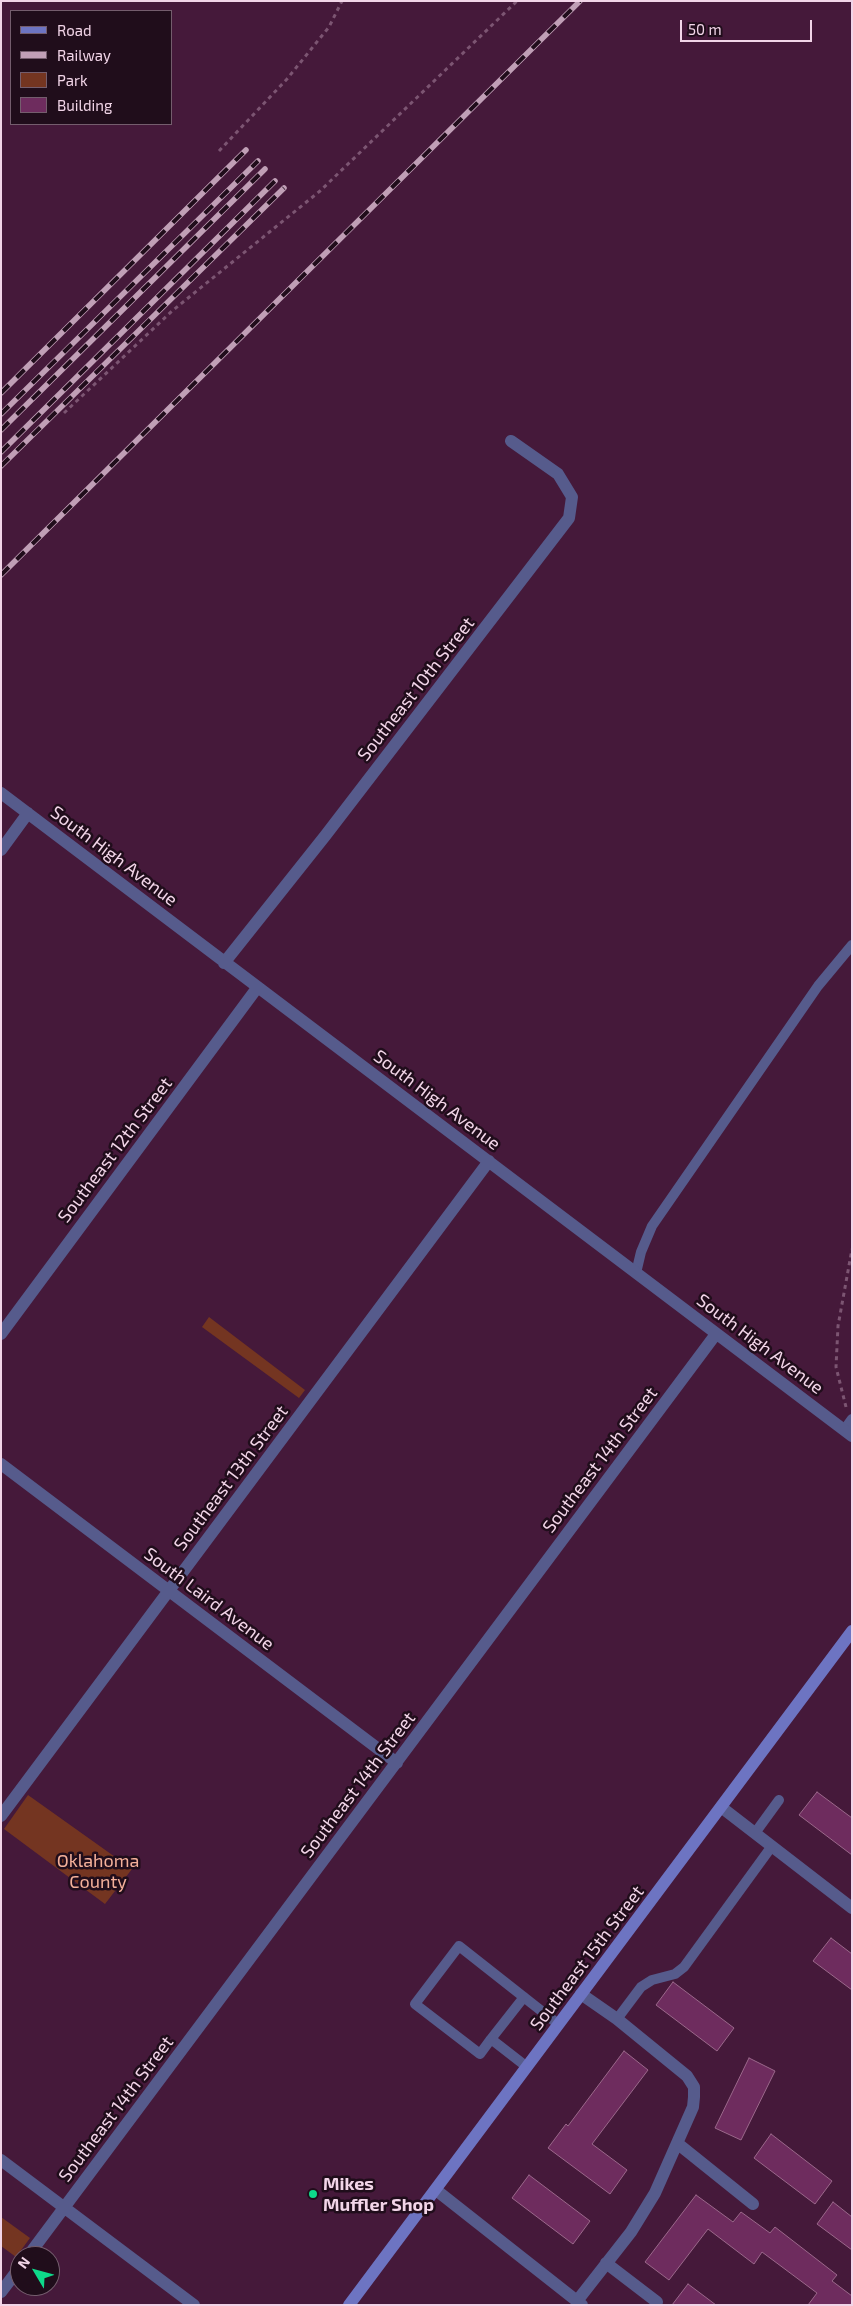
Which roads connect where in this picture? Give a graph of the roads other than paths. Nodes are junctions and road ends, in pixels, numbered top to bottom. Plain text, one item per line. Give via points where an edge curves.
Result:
1 (511, 441) dead end
2 (1, 793) edge
3 (28, 813) junction
4 (1, 850) edge
5 (852, 945) edge
6 (224, 963) junction
7 (257, 988) junction
8 (489, 1161) junction
9 (636, 1273) junction
10 (1, 1334) edge
11 (716, 1334) junction
12 (852, 1419) edge
13 (848, 1433) edge
14 (1, 1464) edge
15 (169, 1591) junction
16 (852, 1631) edge
17 (396, 1763) junction
18 (779, 1800) dead end
19 (721, 1807) junction
20 (1, 1816) edge
21 (755, 1833) junction
22 (772, 1846) junction
23 (852, 1908) edge
24 (581, 1994) junction
25 (524, 1997) junction
26 (617, 2020) junction
27 (558, 2024) junction
28 (491, 2039) junction
29 (527, 2067) junction
30 (677, 2142) junction
31 (1, 2160) edge
32 (436, 2190) junction
33 (753, 2204) dead end
34 (63, 2208) junction
35 (35, 2246) edge
36 (606, 2263) junction
37 (10, 2280) edge
38 (1, 2292) edge
39 (657, 2302) dead end
40 (579, 2303) edge
41 (194, 2305) edge
42 (350, 2305) edge

1 - 6 street, Southeast 10th Street via 558,474 572,497 569,518
2 - 3 street, South High Avenue
3 - 4 street
3 - 6 street, South High Avenue
5 - 9 lane via 818,986 652,1226
6 - 7 street, South High Avenue
7 - 8 street, South High Avenue
7 - 10 street, Southeast 12th Street
8 - 9 street, South High Avenue
8 - 15 street, Southeast 13th Street
9 - 11 street, South High Avenue
11 - 13 street, South High Avenue
11 - 17 street, Southeast 14th Street
12 - 13 lane
14 - 15 street, South Laird Avenue
15 - 17 street, South Laird Avenue
15 - 20 street, Southeast 13th Street
16 - 19 main road, Southeast 15th Street
17 - 34 street, Southeast 14th Street
18 - 21 lane
19 - 21 street
19 - 24 main road, Southeast 15th Street
21 - 22 street
22 - 23 street
22 - 26 lane via 684,1967 641,1988
24 - 26 street
24 - 27 main road, Southeast 15th Street
25 - 27 lane
25 - 28 lane
25 - 28 lane via 459,1946 415,2004 480,2054
26 - 30 street via 691,2082 693,2107
27 - 29 main road, Southeast 15th Street
28 - 29 lane
29 - 32 main road, Southeast 15th Street
30 - 33 street
30 - 36 street via 655,2193 631,2232
31 - 34 street
32 - 40 street
32 - 42 main road, Southeast 15th Street
34 - 35 street, Southeast 14th Street
34 - 41 street
36 - 39 street
36 - 40 street
37 - 38 street

